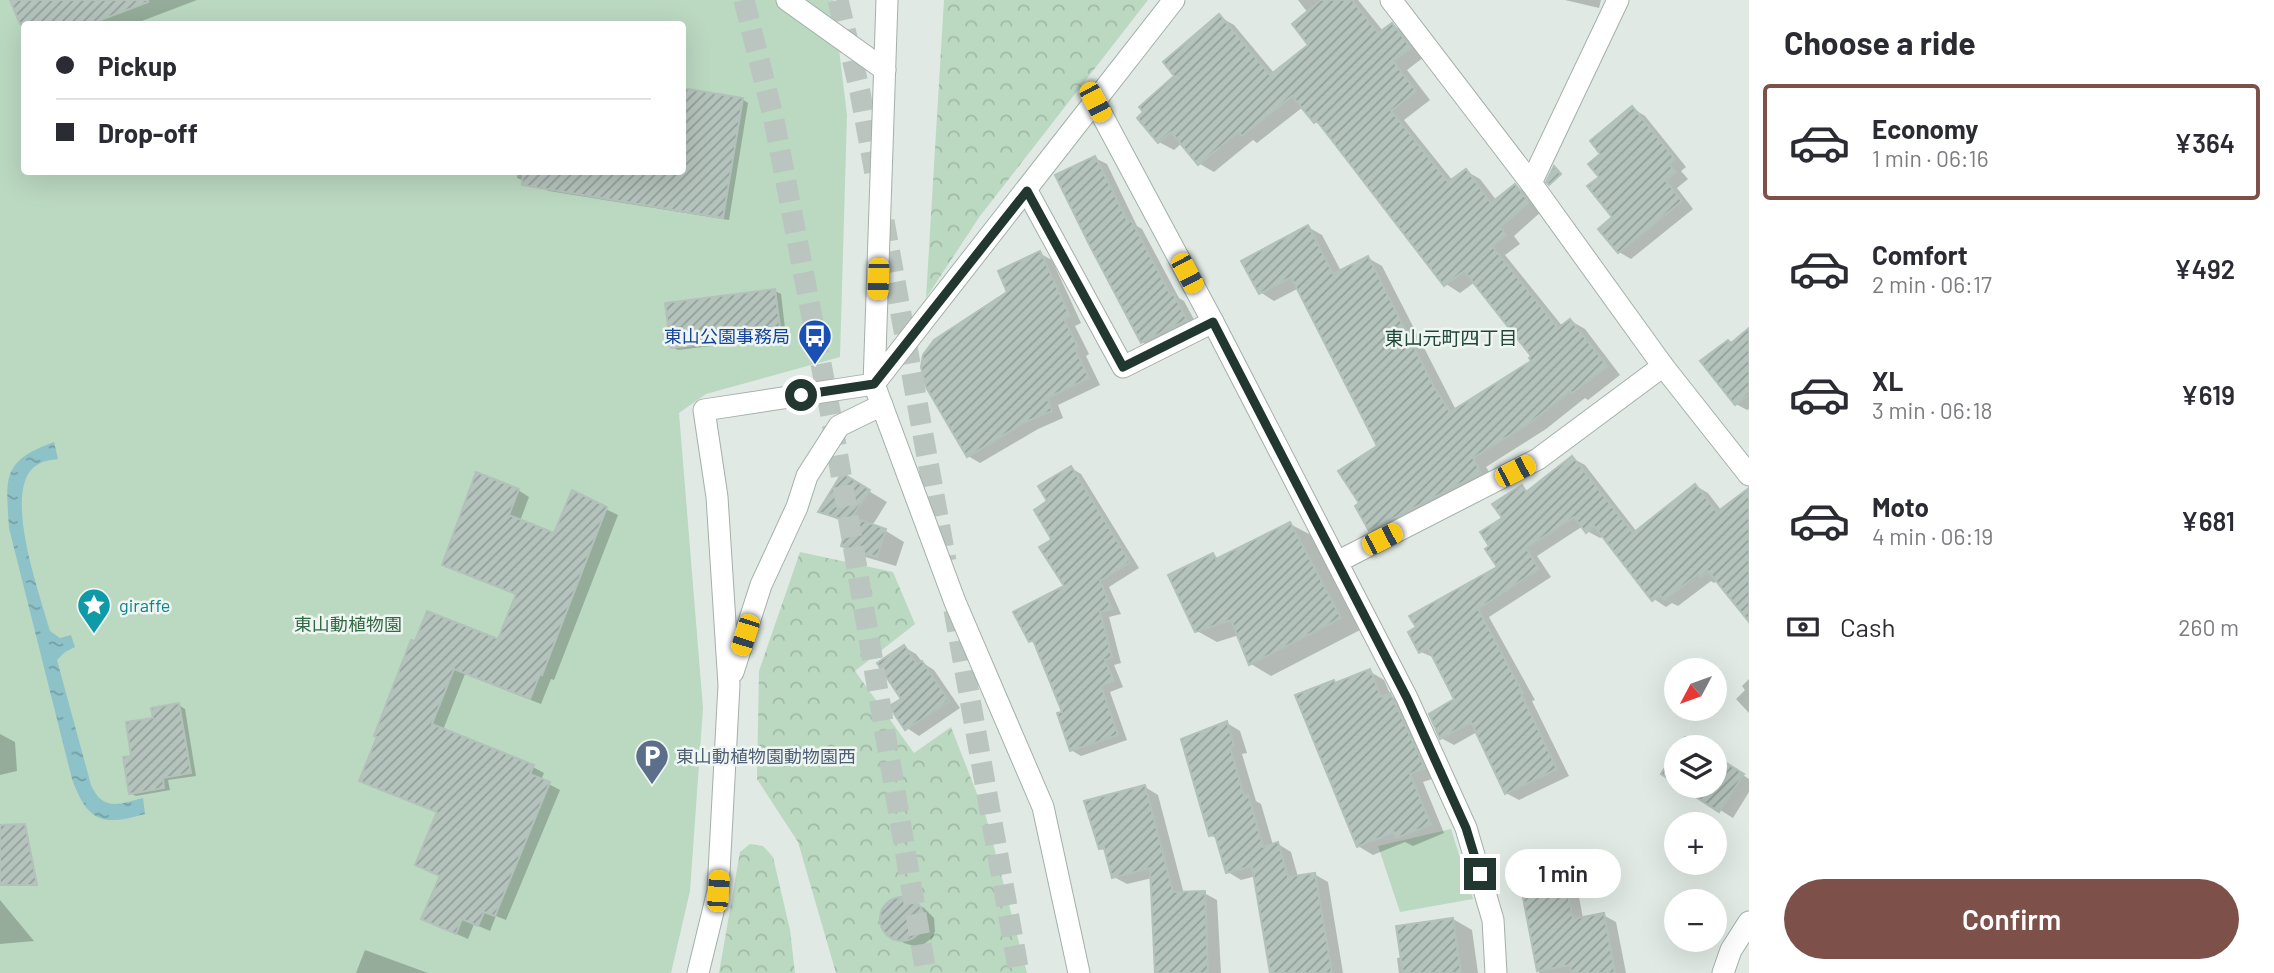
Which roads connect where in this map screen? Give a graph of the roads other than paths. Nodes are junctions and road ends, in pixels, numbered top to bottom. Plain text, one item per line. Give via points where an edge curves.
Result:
1 (787, 0) edge
2 (887, 0) edge
3 (1174, 0) edge
4 (1391, 0) edge
5 (1618, 0) edge
6 (885, 70) junction
7 (1095, 102) junction
8 (1531, 183) junction
9 (1027, 191) junction
10 (1213, 322) junction
11 (1663, 366) junction
12 (874, 384) junction
13 (882, 405) junction
14 (1749, 475) edge
15 (1337, 562) junction
16 (729, 685) junction
17 (1749, 922) edge
18 (698, 973) edge
19 (1079, 973) edge
20 (1496, 973) edge
21 (1723, 973) edge

1 - 6 street
2 - 6 street
3 - 7 street
4 - 8 street
5 - 8 street
6 - 12 street
7 - 9 street
7 - 10 street
8 - 11 street
9 - 10 street via 1123,367
9 - 12 street
10 - 15 street
11 - 14 street
11 - 15 street via 1538,459
12 - 13 street
12 - 16 street via 704,410 717,497
13 - 16 street via 839,426 807,477 761,584
13 - 19 street via 955,602 1043,807
15 - 20 street via 1407,698 1466,828 1493,920
16 - 18 street via 718,891
17 - 21 street

